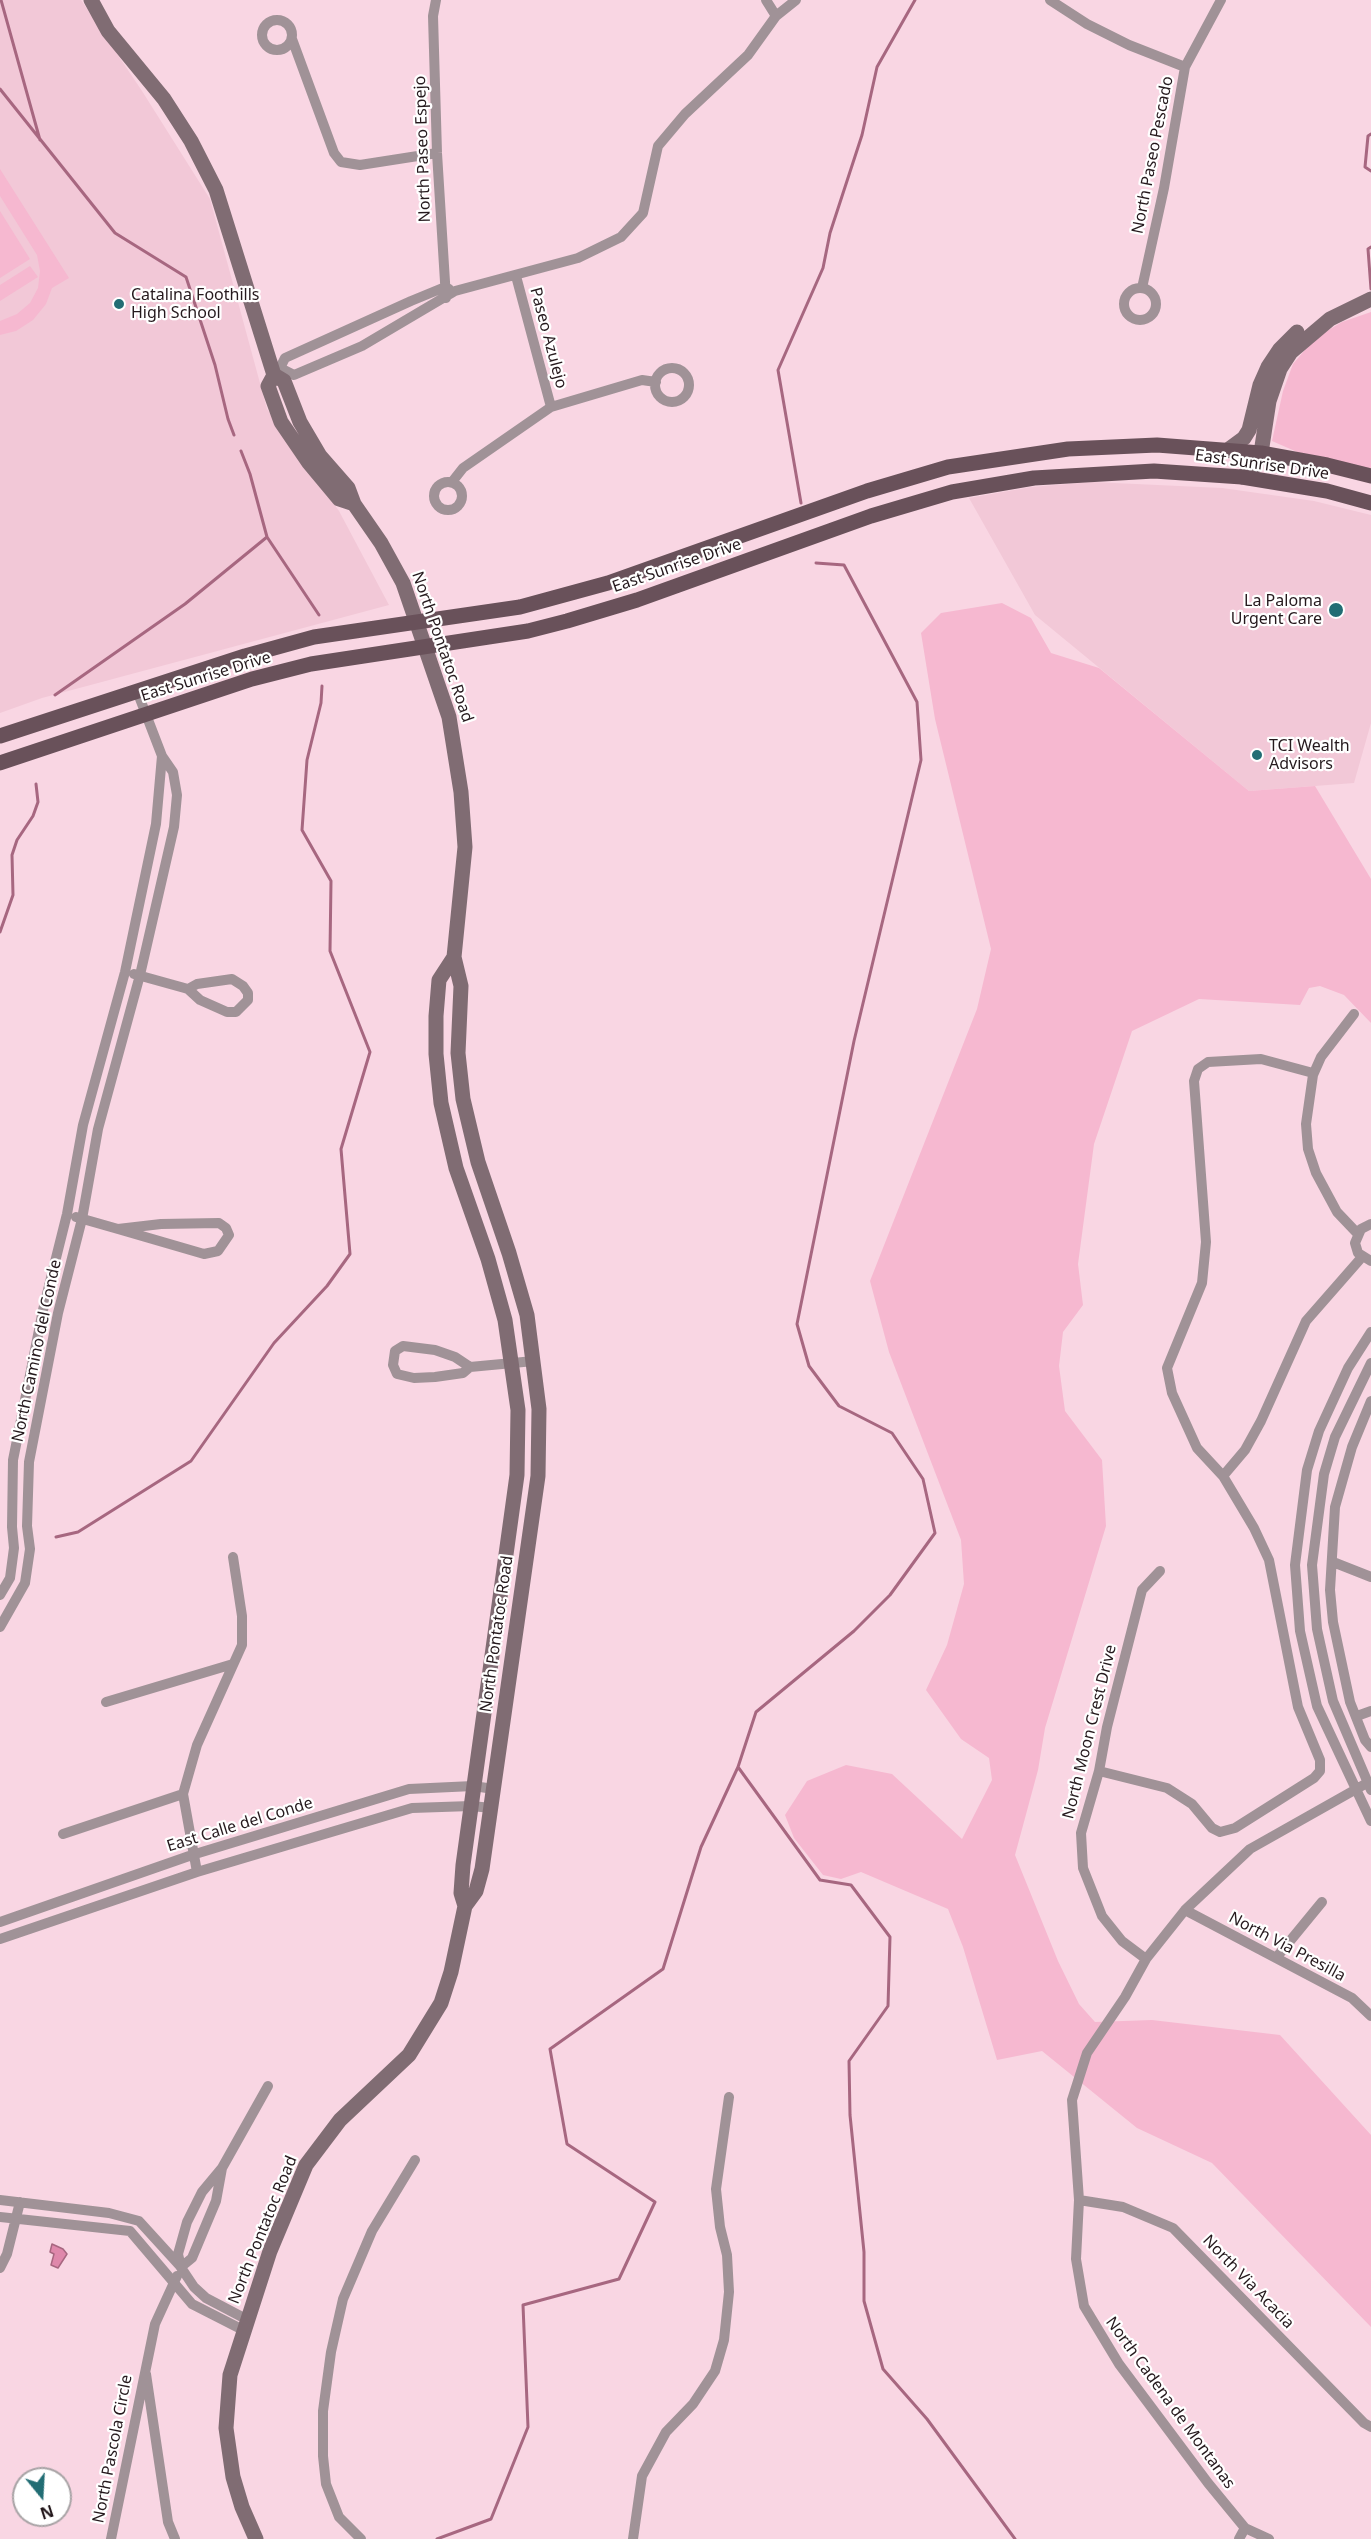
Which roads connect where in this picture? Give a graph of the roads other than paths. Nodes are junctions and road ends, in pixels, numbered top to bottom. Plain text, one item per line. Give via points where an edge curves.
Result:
1 (91, 0) edge
2 (436, 0) edge
3 (766, 0) edge
4 (796, 0) edge
5 (1050, 0) edge
6 (1221, 0) edge
7 (776, 16) junction
8 (292, 39) dead end
9 (1185, 68) junction
10 (437, 153) junction
11 (516, 276) junction
12 (1142, 288) dead end
13 (449, 292) junction
14 (1371, 298) edge
15 (275, 371) junction
16 (656, 382) dead end
17 (551, 407) junction
18 (281, 422) junction
19 (1228, 449) junction
20 (1261, 453) junction
21 (320, 456) junction
22 (948, 468) junction
23 (1371, 476) edge
24 (1242, 477) junction
25 (452, 482) dead end
26 (952, 492) junction
27 (1371, 503) edge
28 (354, 504) junction
29 (416, 622) junction
30 (425, 648) junction
31 (137, 691) junction
32 (146, 714) junction
33 (0, 736) edge
34 (162, 756) junction
35 (0, 763) edge
36 (454, 957) junction
37 (125, 972) junction
38 (140, 975) junction
39 (188, 989) junction
40 (1354, 1014) dead end
41 (1314, 1073) junction
42 (67, 1214) junction
43 (82, 1219) junction
44 (1371, 1224) edge
45 (118, 1229) junction
46 (1357, 1233) junction
47 (1366, 1259) edge
48 (1371, 1332) edge
49 (534, 1361) junction
50 (513, 1363) junction
51 (1371, 1363) edge
52 (470, 1367) junction
53 (1371, 1401) edge
54 (1367, 1425) edge
55 (1223, 1476) junction
56 (233, 1557) dead end
57 (1333, 1562) junction
58 (1160, 1571) dead end
59 (1371, 1577) edge
60 (0, 1595) edge
61 (0, 1626) edge
62 (233, 1665) junction
63 (106, 1702) dead end
64 (1371, 1711) edge
65 (1357, 1716) junction
66 (1371, 1747) edge
67 (1099, 1770) junction
68 (473, 1786) junction
69 (1369, 1786) edge
70 (494, 1789) junction
71 (1355, 1790) junction
72 (183, 1794) junction
73 (471, 1806) junction
74 (492, 1808) junction
75 (1371, 1821) edge
76 (63, 1834) dead end
77 (192, 1855) junction
78 (197, 1872) junction
79 (1322, 1902) dead end
80 (465, 1906) junction
81 (1185, 1910) junction
82 (5, 1920) edge
83 (16, 1934) junction
84 (0, 1940) edge
85 (1146, 1959) junction
86 (1276, 1959) junction
87 (1371, 2016) edge
88 (268, 2086) dead end
89 (729, 2097) dead end
90 (415, 2160) dead end
91 (222, 2168) junction
92 (0, 2200) edge
93 (1079, 2200) junction
94 (20, 2202) junction
95 (0, 2217) edge
96 (15, 2219) junction
97 (181, 2267) junction
98 (0, 2268) edge
99 (175, 2281) junction
100 (245, 2324) junction
101 (145, 2365) junction
102 (1371, 2427) edge
103 (1245, 2528) junction
104 (111, 2539) edge
105 (175, 2539) edge
106 (256, 2539) edge
107 (361, 2539) edge
108 (633, 2539) edge
109 (1239, 2539) edge
110 (1269, 2539) edge

1 - 15 street, North Pontatoc Road via 108,31 164,99 216,190
2 - 10 street, North Paseo Espejo via 433,16
3 - 7 street
4 - 7 street
5 - 9 street via 1119,40
6 - 9 street, North Paseo Pescado
7 - 11 street via 748,56 685,114 658,146 643,213 621,237 578,258
8 - 10 street via 333,153 341,162 360,165
9 - 12 street, North Paseo Pescado
10 - 13 street, North Paseo Espejo
11 - 13 street
11 - 17 street, Paseo Azulejo
13 - 15 street via 285,358
13 - 15 street via 362,346 294,375
14 - 19 street via 1356,299 1325,312 1308,322 1280,349 1260,385 1249,430
14 - 20 street via 1323,324 1291,352 1271,393
15 - 18 street, North Pontatoc Road via 268,386
15 - 21 street, North Pontatoc Road via 284,381 300,422
16 - 17 street via 642,380
17 - 25 street via 464,468
18 - 21 street via 296,428
18 - 28 street, North Pontatoc Road via 339,499
19 - 20 main road, East Sunrise Drive
19 - 22 main road, East Sunrise Drive via 1157,445 1068,449
20 - 23 main road, East Sunrise Drive
20 - 24 street via 1253,468
21 - 28 street, North Pontatoc Road via 348,488
22 - 26 main road
22 - 29 main road, East Sunrise Drive via 867,491 608,583 520,607
24 - 26 main road, East Sunrise Drive via 1110,471 1034,478
24 - 27 main road, East Sunrise Drive via 1327,491
26 - 30 main road, East Sunrise Drive via 871,516 638,600 528,631
28 - 29 street, North Pontatoc Road via 403,582
29 - 30 street, North Pontatoc Road
29 - 31 main road, East Sunrise Drive via 314,637
30 - 32 main road, East Sunrise Drive via 311,664
30 - 36 street, North Pontatoc Road via 449,717 461,792 465,847
31 - 32 street, North Camino del Conde
31 - 33 main road, East Sunrise Drive
32 - 34 street, North Camino del Conde
32 - 35 main road, East Sunrise Drive
34 - 37 street, North Camino del Conde via 156,824
34 - 38 street, North Camino del Conde via 173,772 177,795 174,826
36 - 49 street, North Pontatoc Road via 461,986 458,1053 464,1099 478,1162 527,1315
36 - 50 street, North Pontatoc Road via 439,980 436,1054 441,1103 456,1168 505,1320
37 - 38 street
37 - 42 street, North Camino del Conde via 84,1121
38 - 39 street
38 - 43 street, North Camino del Conde via 98,1129
39 - 39 street via 200,1000 227,1012 236,1012 248,1000 243,986 232,979
40 - 41 street via 1321,1057
41 - 46 street via 1306,1124 1308,1149 1326,1195
41 - 55 street via 1261,1059 1196,1066 1206,1242 1202,1283 1167,1368 1197,1448
42 - 43 street
42 - 60 street, North Camino del Conde via 43,1310 14,1461 14,1548 10,1578
43 - 45 street
43 - 61 street, North Camino del Conde via 58,1313 29,1462 30,1549 25,1583
44 - 46 street
45 - 45 street via 204,1254 218,1251 229,1235 219,1223
46 - 47 street via 1355,1243
47 - 55 street via 1306,1321 1261,1421 1245,1450
48 - 71 street via 1348,1368 1319,1431 1307,1470 1295,1565 1300,1631 1317,1706
49 - 50 street
49 - 70 street, North Pontatoc Road via 539,1409 538,1476
50 - 52 street
50 - 68 street, North Pontatoc Road via 518,1410 517,1475
51 - 69 street via 1335,1437 1324,1474 1312,1565 1317,1629 1333,1701
52 - 52 street via 435,1350 402,1346 394,1351 397,1374 414,1378 463,1373
53 - 54 street
54 - 57 street via 1352,1447 1335,1507
55 - 67 street via 1269,1560 1298,1707 1320,1760 1318,1774 1224,1835 1212,1828 1192,1804 1167,1788
56 - 62 street via 242,1616 242,1645
57 - 59 street
57 - 65 street via 1333,1622 1350,1702
58 - 67 street, North Moon Crest Drive via 1142,1590
62 - 63 street
62 - 72 street via 196,1745
64 - 65 street
65 - 66 street
67 - 85 street, North Moon Crest Drive via 1081,1833 1083,1868 1102,1916 1122,1941
68 - 70 street, East Calle del Conde
68 - 73 street, North Pontatoc Road
68 - 77 street, East Calle del Conde via 409,1789
69 - 71 street, North Cadena de Montanas
70 - 74 street, North Pontatoc Road
71 - 75 street
71 - 81 street, North Cadena de Montanas via 1250,1849
72 - 76 street
72 - 77 street
73 - 74 street, East Calle del Conde
73 - 78 street, East Calle del Conde via 412,1808
73 - 80 street, North Pontatoc Road via 461,1893
74 - 80 street, North Pontatoc Road via 476,1891
77 - 78 street
77 - 82 street, East Calle del Conde
78 - 83 street, East Calle del Conde
79 - 86 street
80 - 100 street, North Pontatoc Road via 441,2003 409,2055 340,2120 306,2165
81 - 85 street, North Cadena de Montanas
81 - 86 street, North Via Presilla
82 - 83 street
83 - 84 street, East Calle del Conde
85 - 93 street, North Cadena de Montanas via 1087,2053 1072,2100
86 - 87 street, North Via Presilla via 1352,1998
88 - 91 street
89 - 108 street via 716,2190 729,2292 724,2340 715,2371 693,2404 666,2432 642,2476
90 - 107 street via 372,2231 343,2299 331,2352 323,2411 326,2484 339,2517
91 - 97 street via 216,2201 192,2258
91 - 97 street via 202,2192 187,2222 178,2254
92 - 94 street
93 - 102 street, North Via Acacia via 1123,2207 1173,2228
93 - 103 street, North Cadena de Montanas via 1076,2259 1084,2306 1119,2364
94 - 96 street
94 - 97 street via 109,2212 139,2221
95 - 96 street
96 - 98 street
96 - 99 street via 130,2230
97 - 99 street, North Pascola Circle
97 - 100 street via 206,2298
99 - 100 street via 192,2304
99 - 101 street, North Pascola Circle via 155,2324
100 - 106 street, North Pontatoc Road via 230,2375 225,2428 233,2477
101 - 104 street, North Pascola Circle
101 - 105 street, North Pascola Circle via 168,2522
103 - 109 street
103 - 110 street, North Cadena de Montanas

